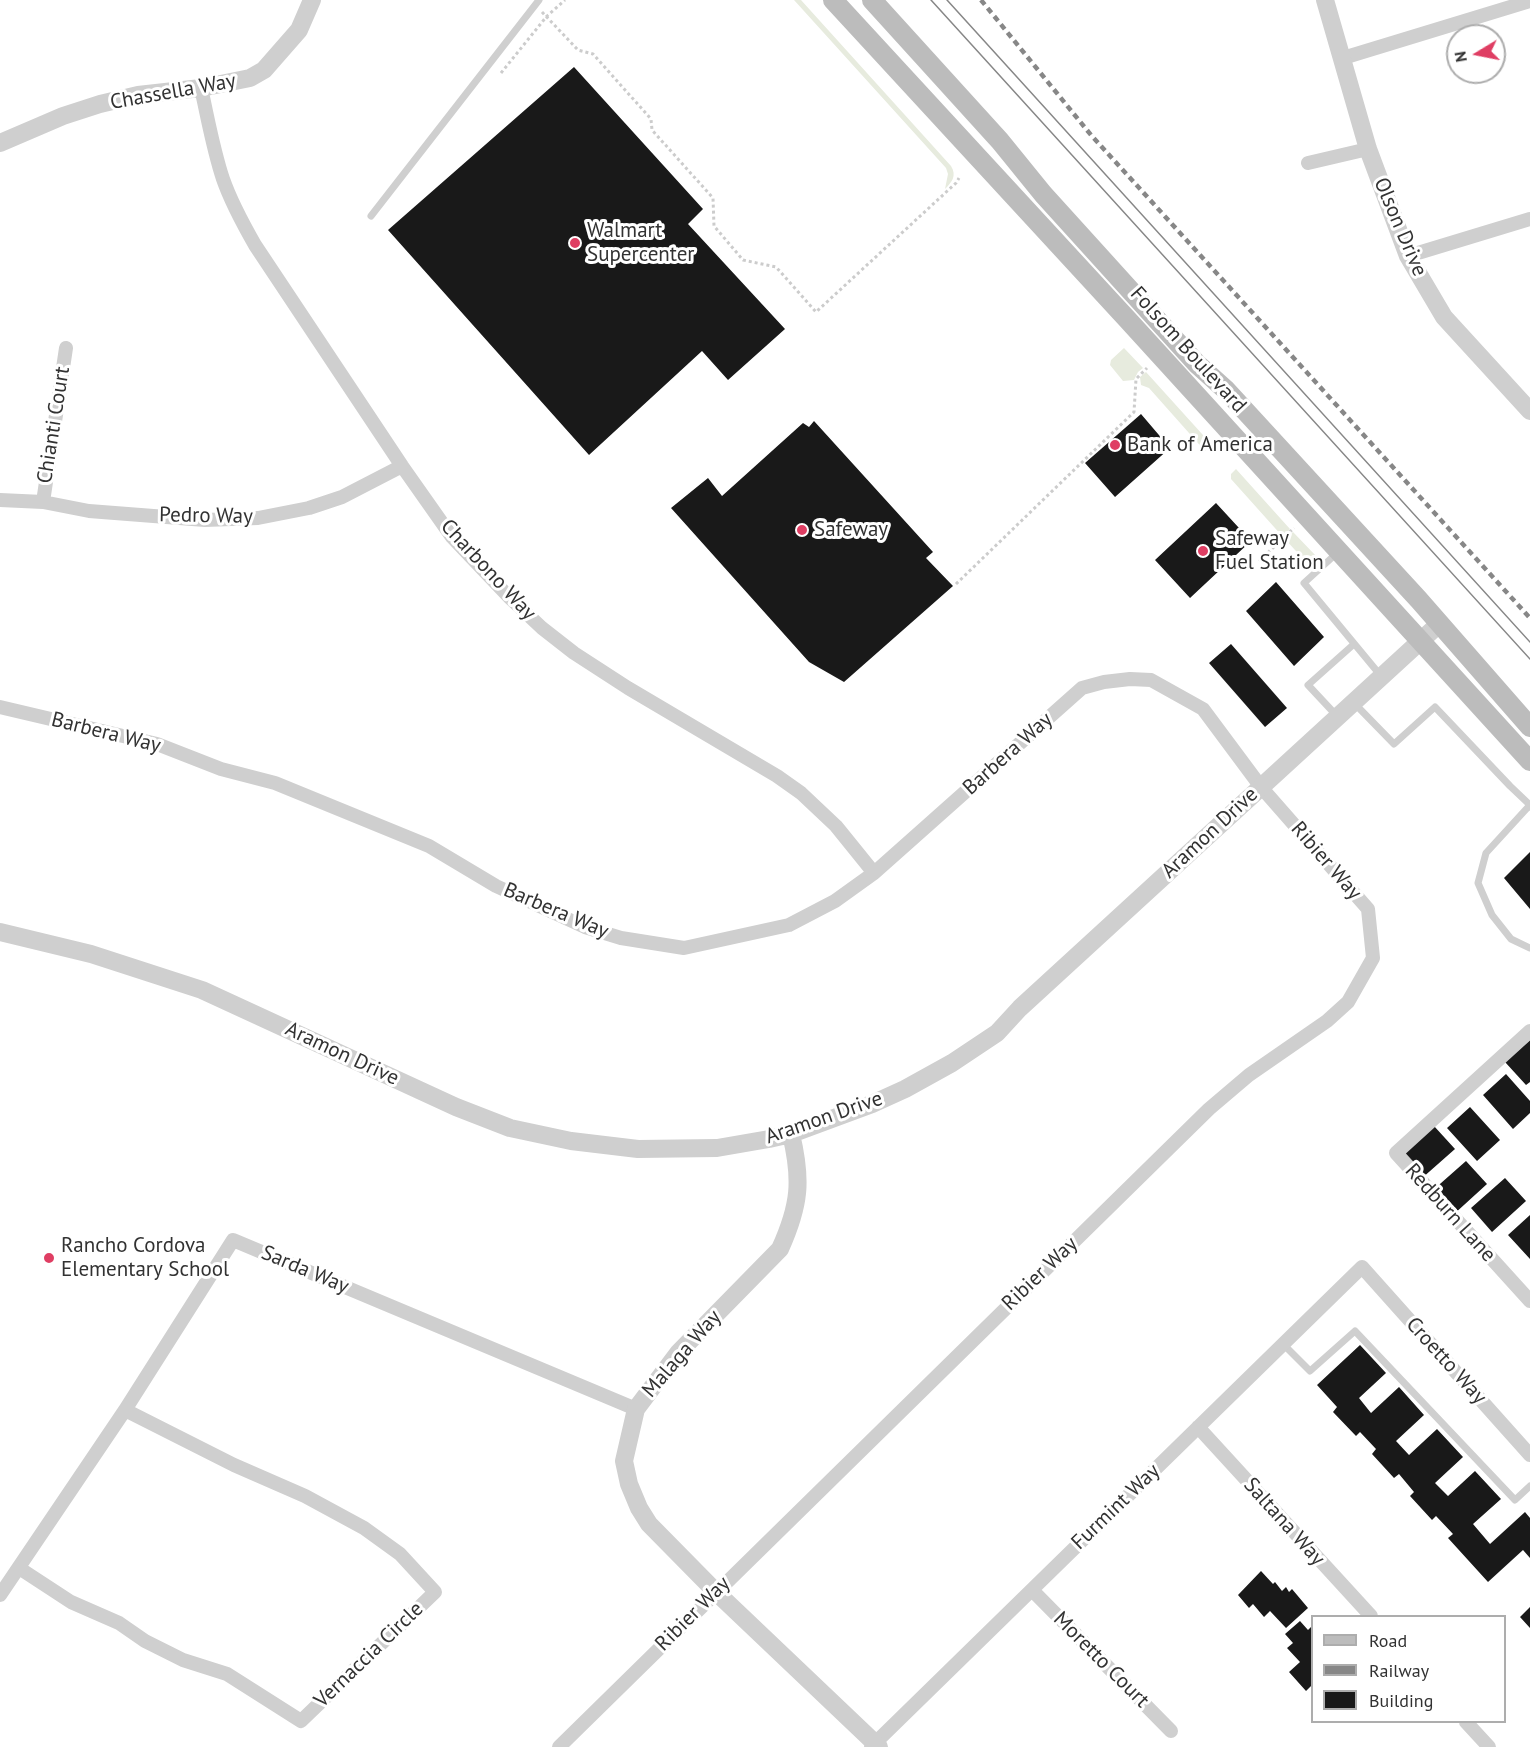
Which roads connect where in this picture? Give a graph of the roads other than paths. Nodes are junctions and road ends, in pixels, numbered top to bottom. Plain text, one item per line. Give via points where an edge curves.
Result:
1 (312, 0) edge
2 (833, 0) edge
3 (872, 0) edge
4 (1325, 0) edge
5 (1530, 1) edge
6 (536, 3) edge
7 (1343, 58) junction
8 (201, 88) junction
9 (0, 143) edge
10 (1368, 149) junction
11 (1308, 164) dead end
12 (371, 216) dead end
13 (1530, 219) edge
14 (1408, 256) junction
15 (66, 348) dead end
16 (1530, 411) edge
17 (402, 466) junction
18 (0, 500) edge
19 (43, 502) junction
20 (1339, 551) junction
21 (1439, 624) junction
22 (1421, 642) junction
23 (1354, 644) junction
24 (1382, 677) junction
25 (1354, 702) junction
26 (0, 707) edge
27 (1337, 716) junction
28 (1530, 726) edge
29 (1530, 761) edge
30 (1261, 787) junction
31 (1530, 806) edge
32 (874, 873) junction
33 (0, 932) edge
34 (1530, 948) edge
35 (1530, 1030) edge
36 (791, 1134) junction
37 (1362, 1267) joint
38 (1530, 1301) edge
39 (1283, 1344) junction
40 (636, 1409) junction
41 (125, 1410) junction
42 (1198, 1427) junction
43 (1530, 1455) edge
44 (1530, 1486) edge
45 (19, 1568) junction
46 (1032, 1590) junction
47 (716, 1592) junction
48 (0, 1596) edge
49 (1369, 1615) edge
50 (1467, 1723) edge
51 (1171, 1731) dead end
52 (875, 1746) edge
53 (559, 1747) edge
54 (1489, 1747) edge

1 - 8 street, Chassella Way via 299,30 264,70 250,78
2 - 20 main road, Folsom Boulevard
3 - 21 main road, Folsom Boulevard via 1197,364 1227,390
4 - 7 street, Olson Drive
5 - 7 street
6 - 12 lane
7 - 10 street, Olson Drive
8 - 9 street, Chassella Way via 100,104
8 - 17 street, Charbono Way via 223,180 236,212
10 - 11 street
10 - 14 street, Olson Drive
13 - 14 street
14 - 16 street, Olson Drive via 1444,316
15 - 19 street, Chianti Court
17 - 19 street, Pedro Way via 342,497 258,518 205,520 89,511
17 - 32 street, Charbono Way via 452,537 542,628 628,688 801,793 836,826
18 - 19 street, Pedro Way
20 - 22 main road, Folsom Boulevard
20 - 23 lane via 1304,584
21 - 22 street, Aramon Drive
21 - 28 main road, Folsom Boulevard
22 - 24 street, Aramon Drive
22 - 29 main road, Folsom Boulevard
23 - 24 lane
23 - 27 lane via 1308,685
24 - 25 street, Aramon Drive
25 - 27 street, Aramon Drive
25 - 31 lane via 1394,744 1435,707
26 - 32 street, Barbera Way via 157,744 221,769 275,783 429,846 496,886 585,927 621,938 684,948 789,926 835,901
27 - 30 street, Aramon Drive
30 - 32 street, Barbera Way via 1203,709 1151,681 1104,682 1082,688
30 - 36 street, Aramon Drive via 997,1033 905,1089
30 - 47 street, Ribier Way via 1368,909 1373,958 1348,1002 1209,1108
31 - 34 lane via 1486,853 1478,883 1492,915 1511,939
33 - 36 street, Aramon Drive via 91,954 202,990 510,1128 638,1149 717,1148
35 - 38 street, Redburn Lane via 1396,1153
36 - 40 street, Malaga Way via 799,1184 780,1249 679,1352
37 - 39 street, Furmint Way
37 - 43 street, Croetto Way
39 - 42 street, Furmint Way
39 - 44 lane via 1310,1371 1355,1331 1515,1500
40 - 41 street, Sarda Way via 233,1240
40 - 47 street, Malaga Way via 624,1461 639,1508 649,1524
41 - 45 street, Sarda Way
41 - 45 street, Vernaccia Circle via 364,1528 400,1554 435,1592 301,1721 226,1674 183,1660 145,1641 119,1623 71,1602
42 - 46 street, Furmint Way
42 - 49 street, Saltana Way
45 - 48 street, Sarda Way
46 - 51 street, Moretto Court
46 - 52 street, Furmint Way
47 - 52 street, Malaga Way
47 - 53 street, Ribier Way
50 - 54 street

